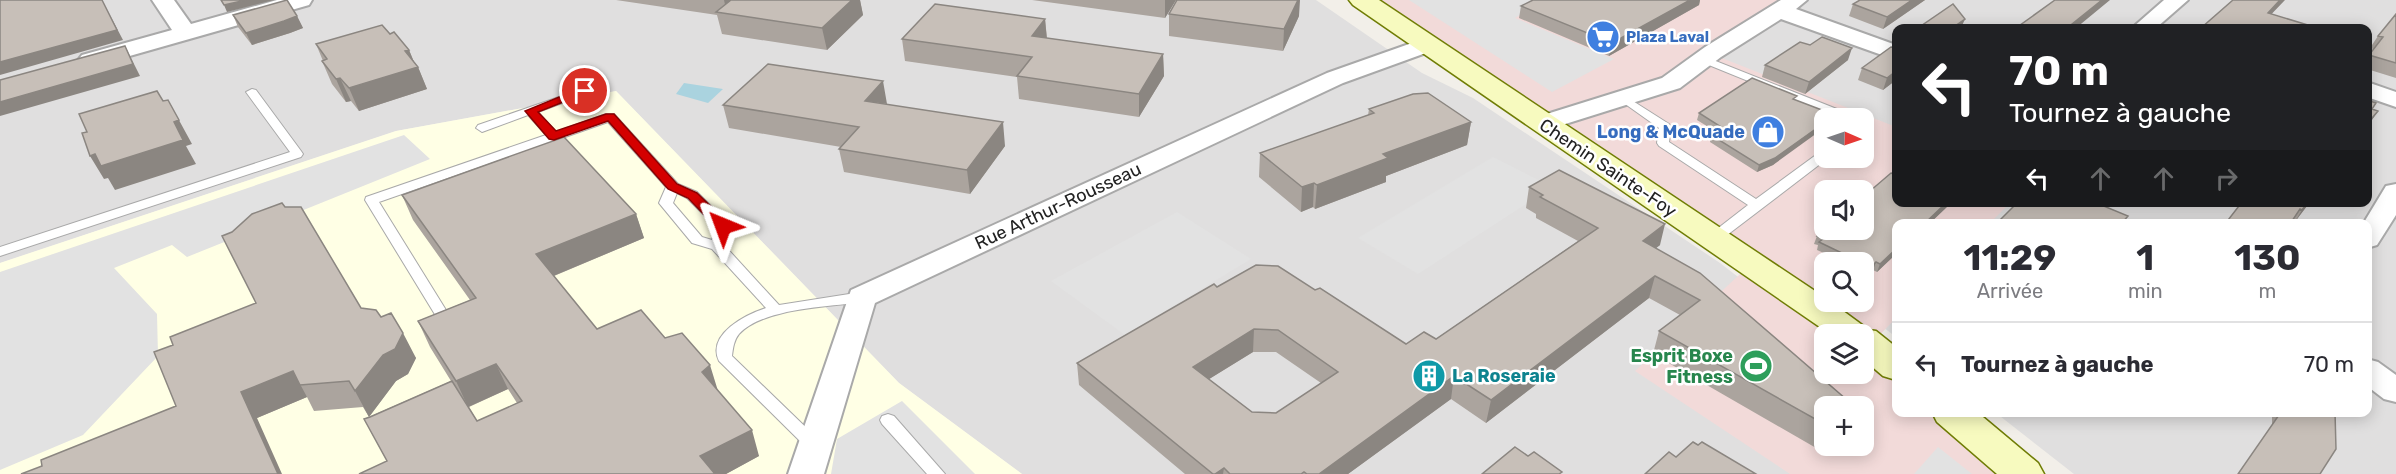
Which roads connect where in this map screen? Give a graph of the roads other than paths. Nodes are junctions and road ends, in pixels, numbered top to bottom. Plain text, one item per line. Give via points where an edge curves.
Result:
1 (164, 0) edge
2 (301, 0) edge
3 (1362, 0) edge
4 (2177, 0) edge
5 (1787, 5) edge
6 (2149, 24) edge
7 (185, 32) junction
8 (1426, 45) junction
9 (1892, 51) edge
10 (1703, 59) junction
11 (67, 66) edge
12 (585, 91) dead end
13 (2372, 91) edge
14 (252, 92) dead end
15 (1625, 99) junction
16 (2396, 100) edge
17 (1823, 108) edge
18 (531, 111) junction
19 (1543, 123) junction
20 (482, 128) dead end
21 (554, 136) junction
22 (1814, 162) edge
23 (673, 186) junction
24 (2396, 192) edge
25 (1756, 205) junction
26 (2372, 231) edge
27 (1713, 239) junction
28 (717, 246) junction
29 (0, 252) edge
30 (862, 297) junction
31 (776, 310) junction
32 (447, 323) edge
33 (1839, 324) edge
34 (1874, 349) edge
35 (1892, 364) edge
36 (2372, 374) edge
37 (2396, 391) edge
38 (1956, 417) edge
39 (888, 420) dead end
40 (810, 459) edge
41 (937, 474) edge
42 (2024, 474) edge

1 - 7 street
2 - 7 street
3 - 8 main road, Chemin Sainte-Foy
4 - 6 street
5 - 9 street
5 - 10 street
7 - 11 street
8 - 19 main road, Chemin Sainte-Foy
8 - 30 street, Rue Arthur-Rousseau via 1335,78
10 - 15 street via 1671,82
10 - 17 lane
12 - 18 lane
13 - 16 street
14 - 29 lane via 297,154
15 - 19 street
15 - 25 lane via 1665,127 1663,143
18 - 20 lane
18 - 21 lane
19 - 27 main road, Chemin Sainte-Foy
21 - 23 lane via 610,117
21 - 32 lane via 371,200
22 - 25 lane
23 - 28 lane via 693,195 723,226
23 - 28 lane via 666,203 697,240
24 - 26 street
25 - 27 lane
27 - 33 main road, Chemin Sainte-Foy
28 - 31 lane
30 - 31 lane
30 - 40 street
31 - 40 lane via 736,327 724,342 724,357
34 - 35 main road
36 - 37 street
38 - 42 main road
39 - 41 lane

